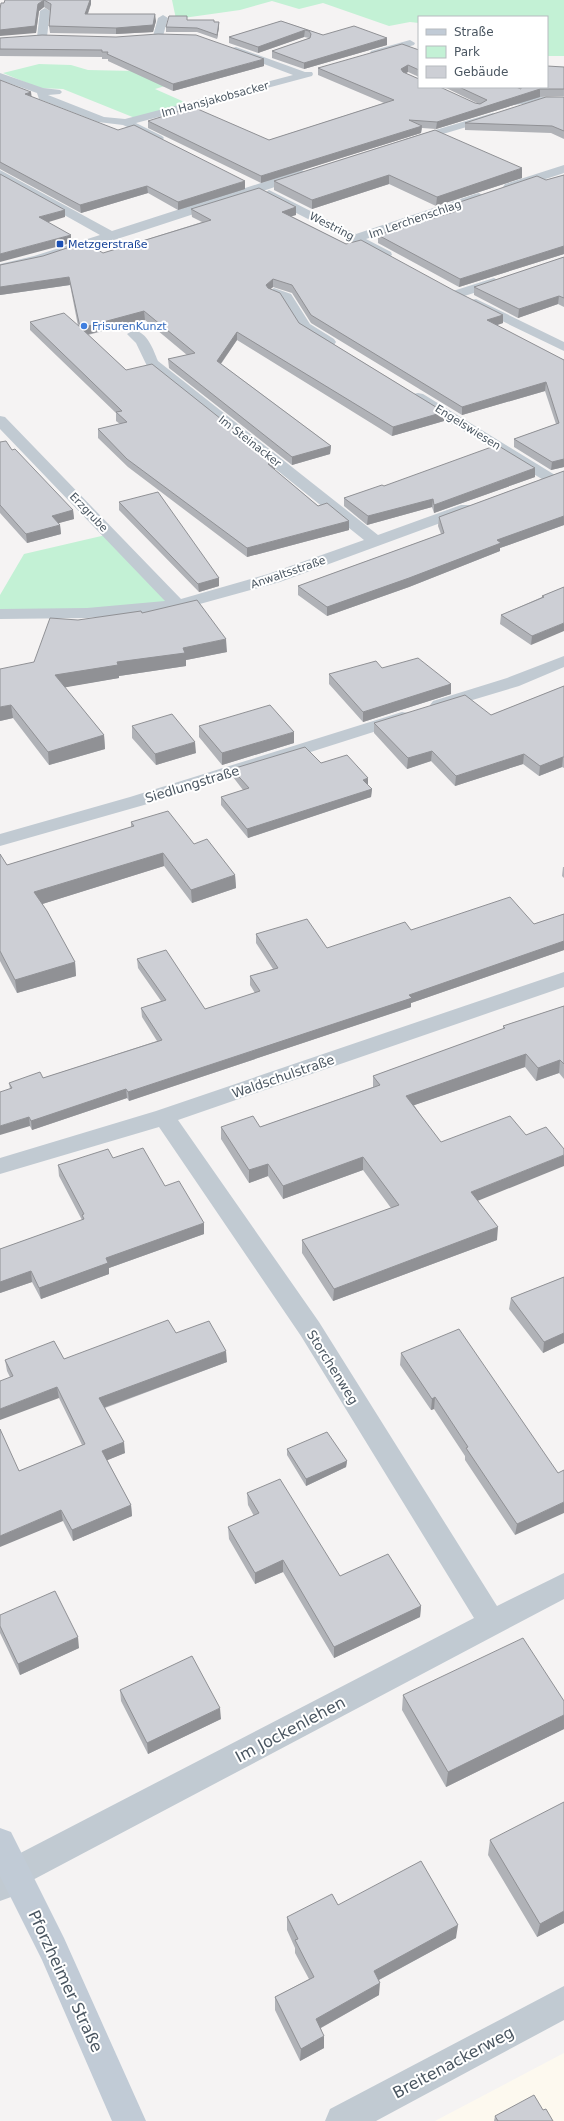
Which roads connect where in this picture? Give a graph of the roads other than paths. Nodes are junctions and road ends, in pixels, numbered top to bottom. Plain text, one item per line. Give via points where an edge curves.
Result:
1 (45, 11) edge
2 (163, 18) dead end
3 (28, 39) edge
4 (146, 40) edge
5 (410, 43) dead end
6 (226, 47) edge
7 (272, 53) edge
8 (364, 57) edge
9 (259, 58) junction
10 (319, 70) edge
11 (304, 75) junction
12 (0, 76) edge
13 (42, 91) junction
14 (544, 100) junction
15 (557, 100) edge
16 (486, 106) edge
17 (473, 110) edge
18 (123, 122) junction
19 (463, 125) junction
20 (170, 144) edge
21 (394, 146) edge
22 (564, 169) edge
23 (311, 172) edge
24 (0, 174) edge
25 (244, 182) edge
26 (258, 188) junction
27 (111, 236) junction
28 (357, 238) junction
29 (397, 261) edge
30 (0, 268) edge
31 (503, 279) edge
32 (444, 286) edge
33 (274, 292) edge
34 (458, 294) junction
35 (134, 334) dead end
36 (338, 347) edge
37 (564, 347) edge
38 (404, 388) edge
39 (0, 420) edge
40 (557, 475) edge
41 (528, 485) edge
42 (485, 501) edge
43 (376, 541) junction
44 (178, 605) junction
45 (0, 614) edge
46 (564, 661) edge
47 (0, 840) edge
48 (564, 978) edge
49 (164, 1117) junction
50 (0, 1166) edge
51 (564, 1585) edge
52 (492, 1623) junction
53 (0, 1843) edge
54 (8, 1879) edge
55 (564, 2002) edge
56 (129, 2121) edge
57 (342, 2121) edge

1 - 3 street via 45,37
2 - 4 street via 162,39
5 - 8 street
6 - 9 street, Im Hansjakobsacker
7 - 9 street
9 - 11 street, Im Hansjakobsacker
10 - 11 street, Im Hansjakobsacker
11 - 18 street, Im Hansjakobsacker
12 - 13 street
13 - 18 street via 62,92 73,96 120,116
13 - 18 street via 43,97 93,118
14 - 15 street
14 - 16 street via 507,100
14 - 19 street
17 - 19 street via 456,117
18 - 20 street
19 - 21 street
22 - 28 street, Im Lerchenschlag
23 - 26 street
24 - 27 street
25 - 26 street, Westring
26 - 27 street
26 - 28 street, Westring
27 - 30 street
28 - 29 street, Westring
31 - 34 street
32 - 34 street
33 - 36 street via 286,297 305,327
34 - 37 street
35 - 43 street, Im Steinacker via 142,341 152,363
38 - 40 street, Engelswiesen
39 - 44 street, Erzgrube
40 - 41 street
42 - 43 street, Anwaltsstraße
43 - 44 street, Anwaltsstraße via 274,578
44 - 45 street, Anwaltsstraße via 87,613
46 - 47 street, Siedlungstraße via 513,682 345,736 137,801
48 - 49 street, Waldschulstraße
49 - 50 street, Waldschulstraße
49 - 52 street, Storchenweg via 310,1329
51 - 52 street, Im Jockenlehen
52 - 54 street, Im Jockenlehen
53 - 54 main road, Pforzheimer Straße
54 - 56 main road, Pforzheimer Straße via 53,1949
55 - 57 street, Breitenackerweg

